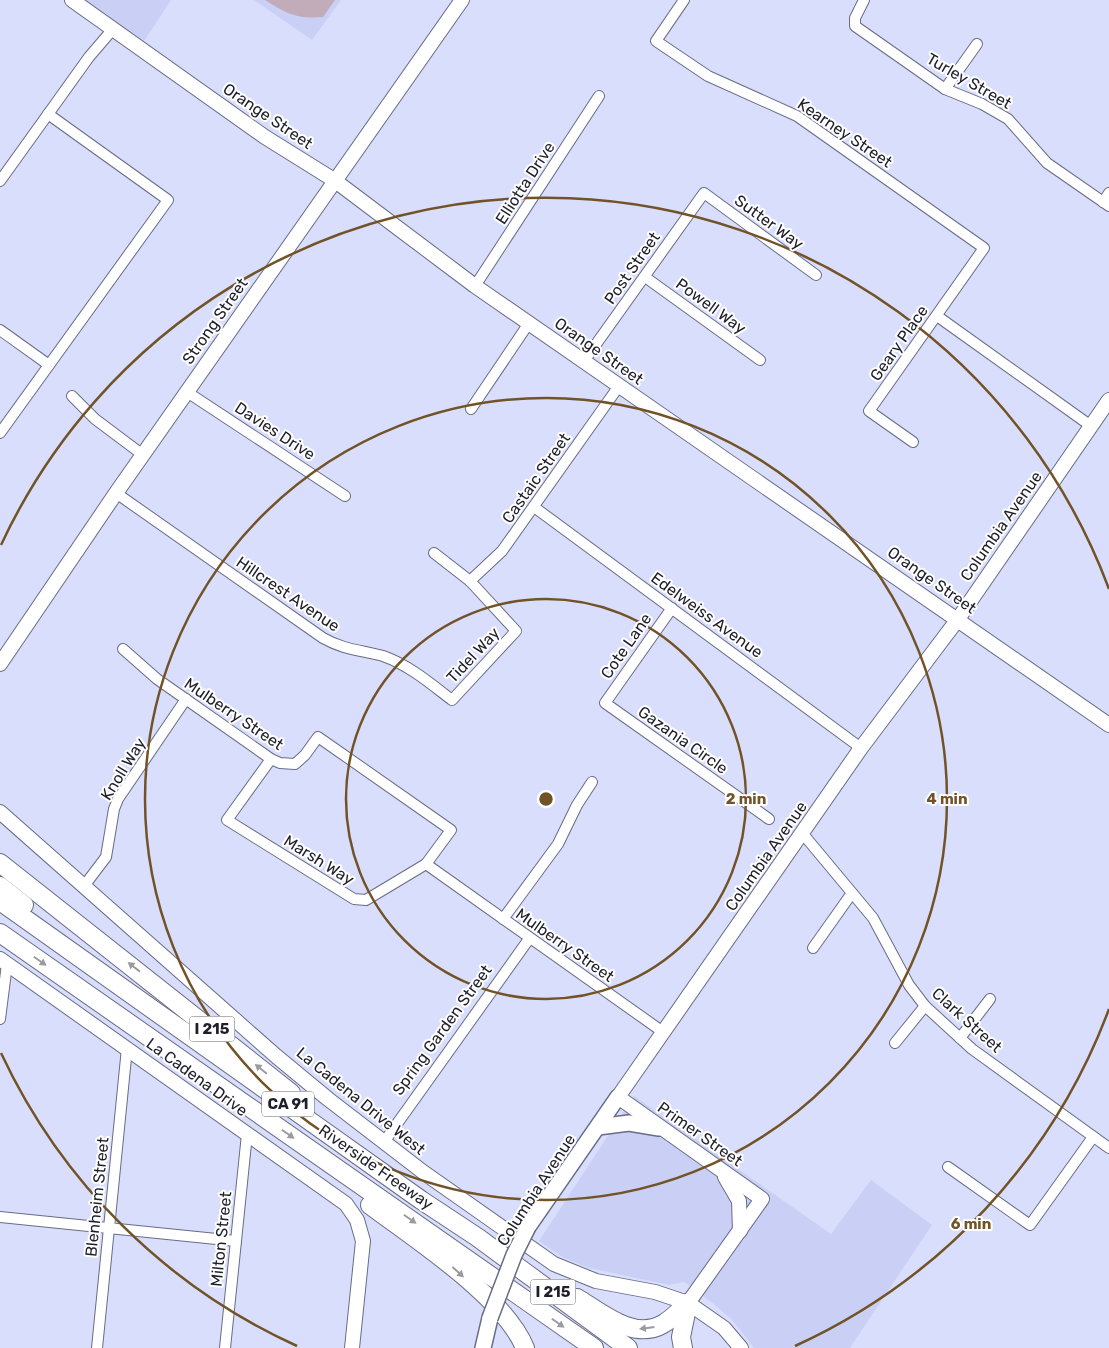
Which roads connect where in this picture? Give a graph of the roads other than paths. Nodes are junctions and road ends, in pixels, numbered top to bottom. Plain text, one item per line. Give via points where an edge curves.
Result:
1 (72, 0) edge
2 (462, 0) edge
3 (684, 0) edge
4 (864, 0) edge
5 (113, 29) junction
6 (977, 44) dead end
7 (946, 89) junction
8 (599, 96) dead end
9 (48, 114) junction
10 (334, 180) junction
11 (0, 181) edge
12 (704, 193) joint
13 (1109, 193) edge
14 (1106, 204) edge
15 (984, 248) joint
16 (816, 275) dead end
17 (645, 277) junction
18 (476, 286) junction
19 (937, 316) junction
20 (529, 323) junction
21 (0, 330) edge
22 (760, 360) dead end
23 (584, 361) junction
24 (49, 364) junction
25 (618, 386) junction
26 (187, 392) junction
27 (72, 396) dead end
28 (1109, 400) edge
29 (472, 409) dead end
30 (1091, 426) junction
31 (0, 432) edge
32 (913, 442) dead end
33 (143, 455) junction
34 (116, 493) junction
35 (345, 496) dead end
36 (534, 507) junction
37 (434, 553) dead end
38 (470, 581) junction
39 (672, 608) junction
40 (958, 619) junction
41 (123, 649) dead end
42 (0, 664) edge
43 (186, 699) junction
44 (452, 700) joint
45 (605, 703) joint
46 (1109, 726) edge
47 (861, 748) junction
48 (271, 759) junction
49 (592, 782) dead end
50 (0, 812) edge
51 (769, 819) dead end
52 (451, 830) joint
53 (803, 834) junction
54 (0, 863) edge
55 (426, 864) junction
56 (0, 886) edge
57 (84, 886) junction
58 (852, 893) junction
59 (0, 901) edge
60 (503, 919) junction
61 (0, 933) edge
62 (529, 939) junction
63 (813, 948) dead end
64 (3, 961) edge
65 (990, 999) dead end
66 (925, 1006) junction
67 (155, 1009) junction
68 (0, 1019) edge
69 (663, 1032) junction
70 (960, 1038) junction
71 (894, 1044) dead end
72 (127, 1048) junction
73 (618, 1097) junction
74 (598, 1127) junction
75 (659, 1128) junction
76 (247, 1134) junction
77 (1093, 1137) junction
78 (384, 1142) junction
79 (1109, 1148) edge
80 (313, 1151) junction
81 (948, 1167) dead end
82 (720, 1170) junction
83 (421, 1200) junction
84 (0, 1217) edge
85 (109, 1228) junction
86 (740, 1231) junction
87 (477, 1237) junction
88 (236, 1241) junction
89 (688, 1304) junction
90 (97, 1348) edge
91 (225, 1348) edge
92 (352, 1348) edge
93 (483, 1348) edge
94 (525, 1348) edge
95 (594, 1348) edge
96 (628, 1348) edge
97 (683, 1348) edge
98 (741, 1348) edge

1 - 5 street, Orange Street
2 - 10 street, Strong Street
3 - 15 street, Kearney Street via 656,41 713,79 797,116
4 - 7 street, Turley Street via 855,26
5 - 9 street
5 - 10 street, Orange Street via 265,137
6 - 7 street
7 - 14 street, Turley Street via 1008,119 1047,163
8 - 18 street, Elliotta Drive
9 - 11 street
9 - 24 street via 168,200
10 - 18 street, Orange Street
10 - 26 street, Strong Street
12 - 16 street, Sutter Way
12 - 17 street, Post Street
13 - 14 street
15 - 19 street, Geary Place
17 - 22 street, Powell Way
17 - 23 street, Post Street
18 - 20 street, Orange Street
19 - 30 street
19 - 32 street, Geary Place via 869,411
20 - 23 street, Orange Street
20 - 29 street
21 - 24 street
23 - 25 street, Orange Street
24 - 31 street
25 - 36 street, Castaic Street
25 - 40 street, Orange Street
26 - 33 street, Strong Street
26 - 35 street, Davies Drive
27 - 33 street via 95,419
28 - 30 street, Columbia Avenue
30 - 40 street, Columbia Avenue
33 - 34 street, Strong Street
34 - 42 street, Strong Street
34 - 44 street, Hillcrest Avenue via 323,638 346,649 395,661
36 - 38 street, Castaic Street via 502,551
36 - 39 street, Edelweiss Avenue
37 - 38 street
38 - 44 street, Tidel Way via 516,630
39 - 45 street, Cote Lane
39 - 47 street, Edelweiss Avenue
40 - 46 street, Orange Street
40 - 47 street, Columbia Avenue
41 - 43 street, Mulberry Street
43 - 48 street, Mulberry Street
43 - 57 street, Knoll Way via 118,799 106,857
45 - 51 street, Gazania Circle
47 - 53 street, Columbia Avenue
48 - 52 street, Mulberry Street via 294,764 318,737
48 - 55 street, Marsh Way via 228,820 354,899 366,900
49 - 60 street via 558,844
50 - 57 street, La Cadena Drive West
52 - 55 street, Marsh Way
53 - 58 street, Clark Street
53 - 69 street, Columbia Avenue
83 -> 54 highway, I 215 via 246,1056
55 - 60 street, Mulberry Street
56 - 67 highway
57 - 78 street, La Cadena Drive West via 283,1062
58 - 63 street
58 - 66 street, Clark Street via 873,918 909,985
59 - 67 highway, Riverside Freeway / CA 91
60 - 62 street, Mulberry Street
61 -> 80 highway, Riverside Freeway / I 215
62 - 69 street, Mulberry Street
62 - 78 street, Spring Garden Street
64 - 68 street
64 - 72 street, La Cadena Drive
65 - 70 street
66 - 70 street, Clark Street
66 - 71 street
67 - 83 highway, Riverside Freeway / CA 91
69 - 73 street, Columbia Avenue
70 - 77 street, Clark Street
72 - 76 street, La Cadena Drive
72 - 85 street, Blenheim Street
73 - 74 main road, Columbia Avenue
73 - 75 street, Primer Street
74 - 75 main road via 629,1122
74 - 93 main road, Columbia Avenue, bridge via 528,1227 510,1262
75 - 82 street, Primer Street
76 - 88 street, Milton Street
76 - 92 street, La Cadena Drive via 346,1204 355,1216 362,1233 362,1249
77 - 79 street, Clark Street
77 - 81 street via 1030,1224
78 - 89 street, La Cadena Drive West via 554,1264 596,1281 655,1292
80 -> 94 highway via 348,1188 460,1274 506,1317
80 -> 95 highway, Riverside Freeway / I 215
82 - 86 street via 739,1201
82 - 86 street, Primer Street via 762,1199
83 - 87 highway, Riverside Freeway / I 215
84 - 85 street
85 - 88 street
85 - 90 street, Blenheim Street
86 - 89 street
89 -> 87 highway via 654,1328 630,1327 578,1299 499,1245
87 - 96 highway, Riverside Freeway / I 215
88 - 91 street, Milton Street
89 - 97 highway via 681,1337
89 - 98 street, La Cadena Drive West via 724,1328

